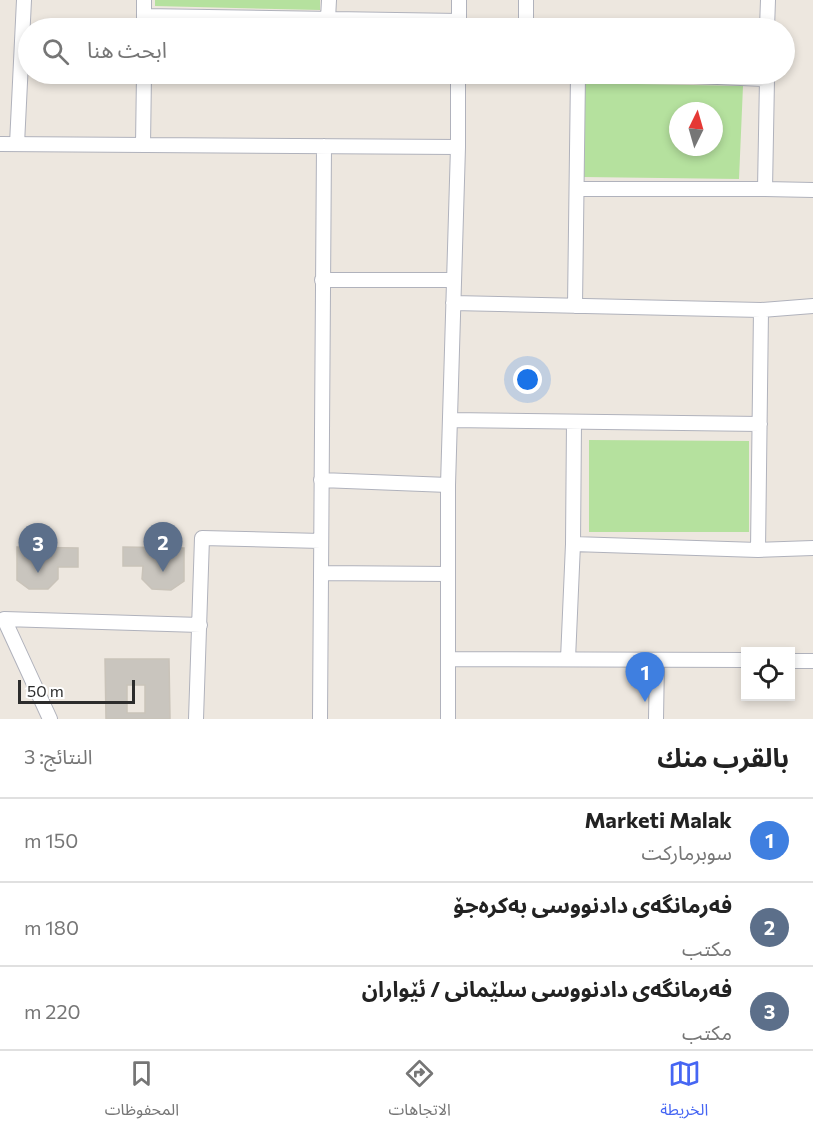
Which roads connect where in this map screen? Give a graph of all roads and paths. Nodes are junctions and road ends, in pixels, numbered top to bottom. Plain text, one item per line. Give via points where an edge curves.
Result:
1 (24, 0) edge
2 (144, 0) edge
3 (329, 0) edge
4 (459, 0) edge
5 (526, 0) edge
6 (768, 0) edge
7 (23, 18) edge
8 (144, 18) edge
9 (328, 18) edge
10 (459, 18) edge
11 (526, 18) edge
12 (767, 18) edge
13 (20, 84) edge
14 (144, 84) edge
15 (458, 84) edge
16 (578, 84) edge
17 (767, 84) edge
18 (0, 144) edge
19 (17, 144) junction
20 (143, 145) junction
21 (324, 146) junction
22 (458, 147) junction
23 (577, 189) junction
24 (765, 189) junction
25 (813, 190) edge
26 (322, 280) junction
27 (454, 280) junction
28 (453, 303) junction
29 (575, 306) junction
30 (813, 306) edge
31 (761, 310) junction
32 (450, 420) junction
33 (574, 422) junction
34 (760, 424) junction
35 (321, 480) junction
36 (448, 485) junction
37 (321, 541) junction
38 (573, 544) junction
39 (813, 548) edge
40 (758, 550) junction
41 (321, 573) junction
42 (448, 574) junction
43 (2, 614) edge
44 (200, 625) junction
45 (449, 659) junction
46 (568, 659) junction
47 (657, 660) junction
48 (741, 660) edge
49 (795, 661) edge
50 (813, 661) edge
51 (50, 719) edge
52 (196, 719) edge
53 (320, 719) edge
54 (448, 719) edge
55 (656, 719) edge

1 - 7 street
2 - 8 street
3 - 9 street
4 - 10 street
5 - 11 street
6 - 12 street
13 - 19 street
14 - 20 street
15 - 22 street
16 - 23 street
17 - 24 street
18 - 19 street
19 - 20 street
20 - 21 street
21 - 22 street
21 - 26 street
22 - 27 street
23 - 24 street
23 - 29 street
24 - 25 street
26 - 27 street
26 - 35 street
27 - 28 street
28 - 29 street
28 - 32 street
29 - 31 street
30 - 31 street
31 - 34 street
32 - 33 street
32 - 36 street
33 - 34 street
33 - 38 street
34 - 40 street
35 - 36 street
35 - 37 street
36 - 42 street
37 - 41 street
37 - 44 street via 202,538
38 - 40 street
38 - 46 street
39 - 40 street
41 - 42 street
41 - 53 street
42 - 45 street
43 - 44 street
43 - 51 street
44 - 52 street
45 - 46 street
45 - 54 street
46 - 47 street
47 - 48 street
47 - 55 street
49 - 50 street

